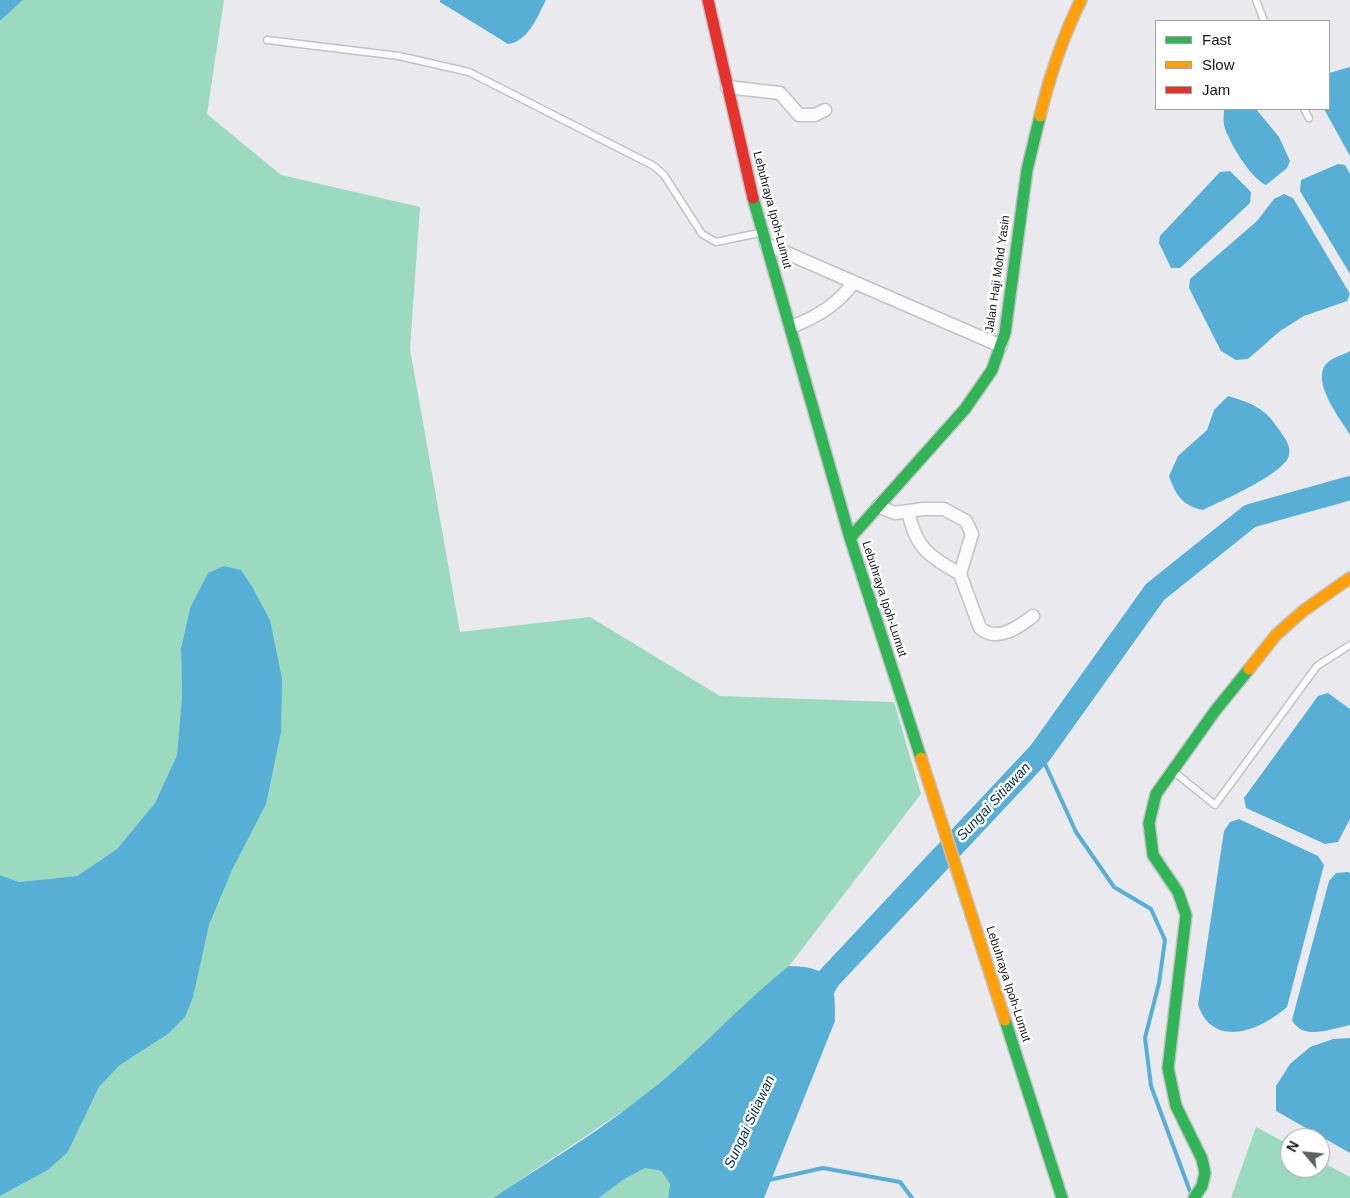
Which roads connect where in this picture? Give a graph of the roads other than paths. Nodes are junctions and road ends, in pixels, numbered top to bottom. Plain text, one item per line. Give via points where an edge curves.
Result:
1 (708, 0) edge
2 (1080, 0) edge
3 (1256, 0) edge
4 (1264, 20) edge
5 (267, 40) dead end
6 (727, 87) junction
7 (825, 110) dead end
8 (1305, 110) edge
9 (1309, 118) dead end
10 (764, 238) junction
11 (854, 282) junction
12 (791, 328) junction
13 (1002, 346) junction
14 (878, 506) junction
15 (908, 511) junction
16 (850, 538) junction
17 (960, 574) junction
18 (1350, 578) edge
19 (1033, 616) dead end
20 (1350, 645) edge
21 (1172, 770) junction
22 (1062, 1198) edge
23 (1194, 1198) edge

1 - 6 main road, Lebuhraya Ipoh-Lumut
2 - 13 main road, Jalan Haji Mohd Yasin via 1052,68 1027,170
3 - 4 lane
5 - 10 lane via 399,56 469,72 654,166 702,234 709,239 716,242
6 - 7 street via 780,93 799,115 815,115
6 - 10 main road, Lebuhraya Ipoh-Lumut
8 - 9 lane
10 - 11 street
10 - 12 main road, Lebuhraya Ipoh-Lumut
11 - 12 street via 843,297 825,311
11 - 13 street
12 - 16 main road, Lebuhraya Ipoh-Lumut
13 - 14 main road, Jalan Haji Mohd Yasin via 992,370 965,409
14 - 15 street via 895,513
14 - 16 main road, Jalan Haji Mohd Yasin
15 - 17 street via 922,548
15 - 17 street via 944,509 966,521 972,534
16 - 22 main road, Lebuhraya Ipoh-Lumut
17 - 19 street via 980,628 984,631 996,634 1014,630
18 - 21 main road via 1303,611 1276,635
20 - 21 lane via 1317,666 1215,805
21 - 23 main road via 1156,794 1149,822 1153,855 1178,892 1186,915 1168,1068 1176,1106 1202,1159 1205,1173

